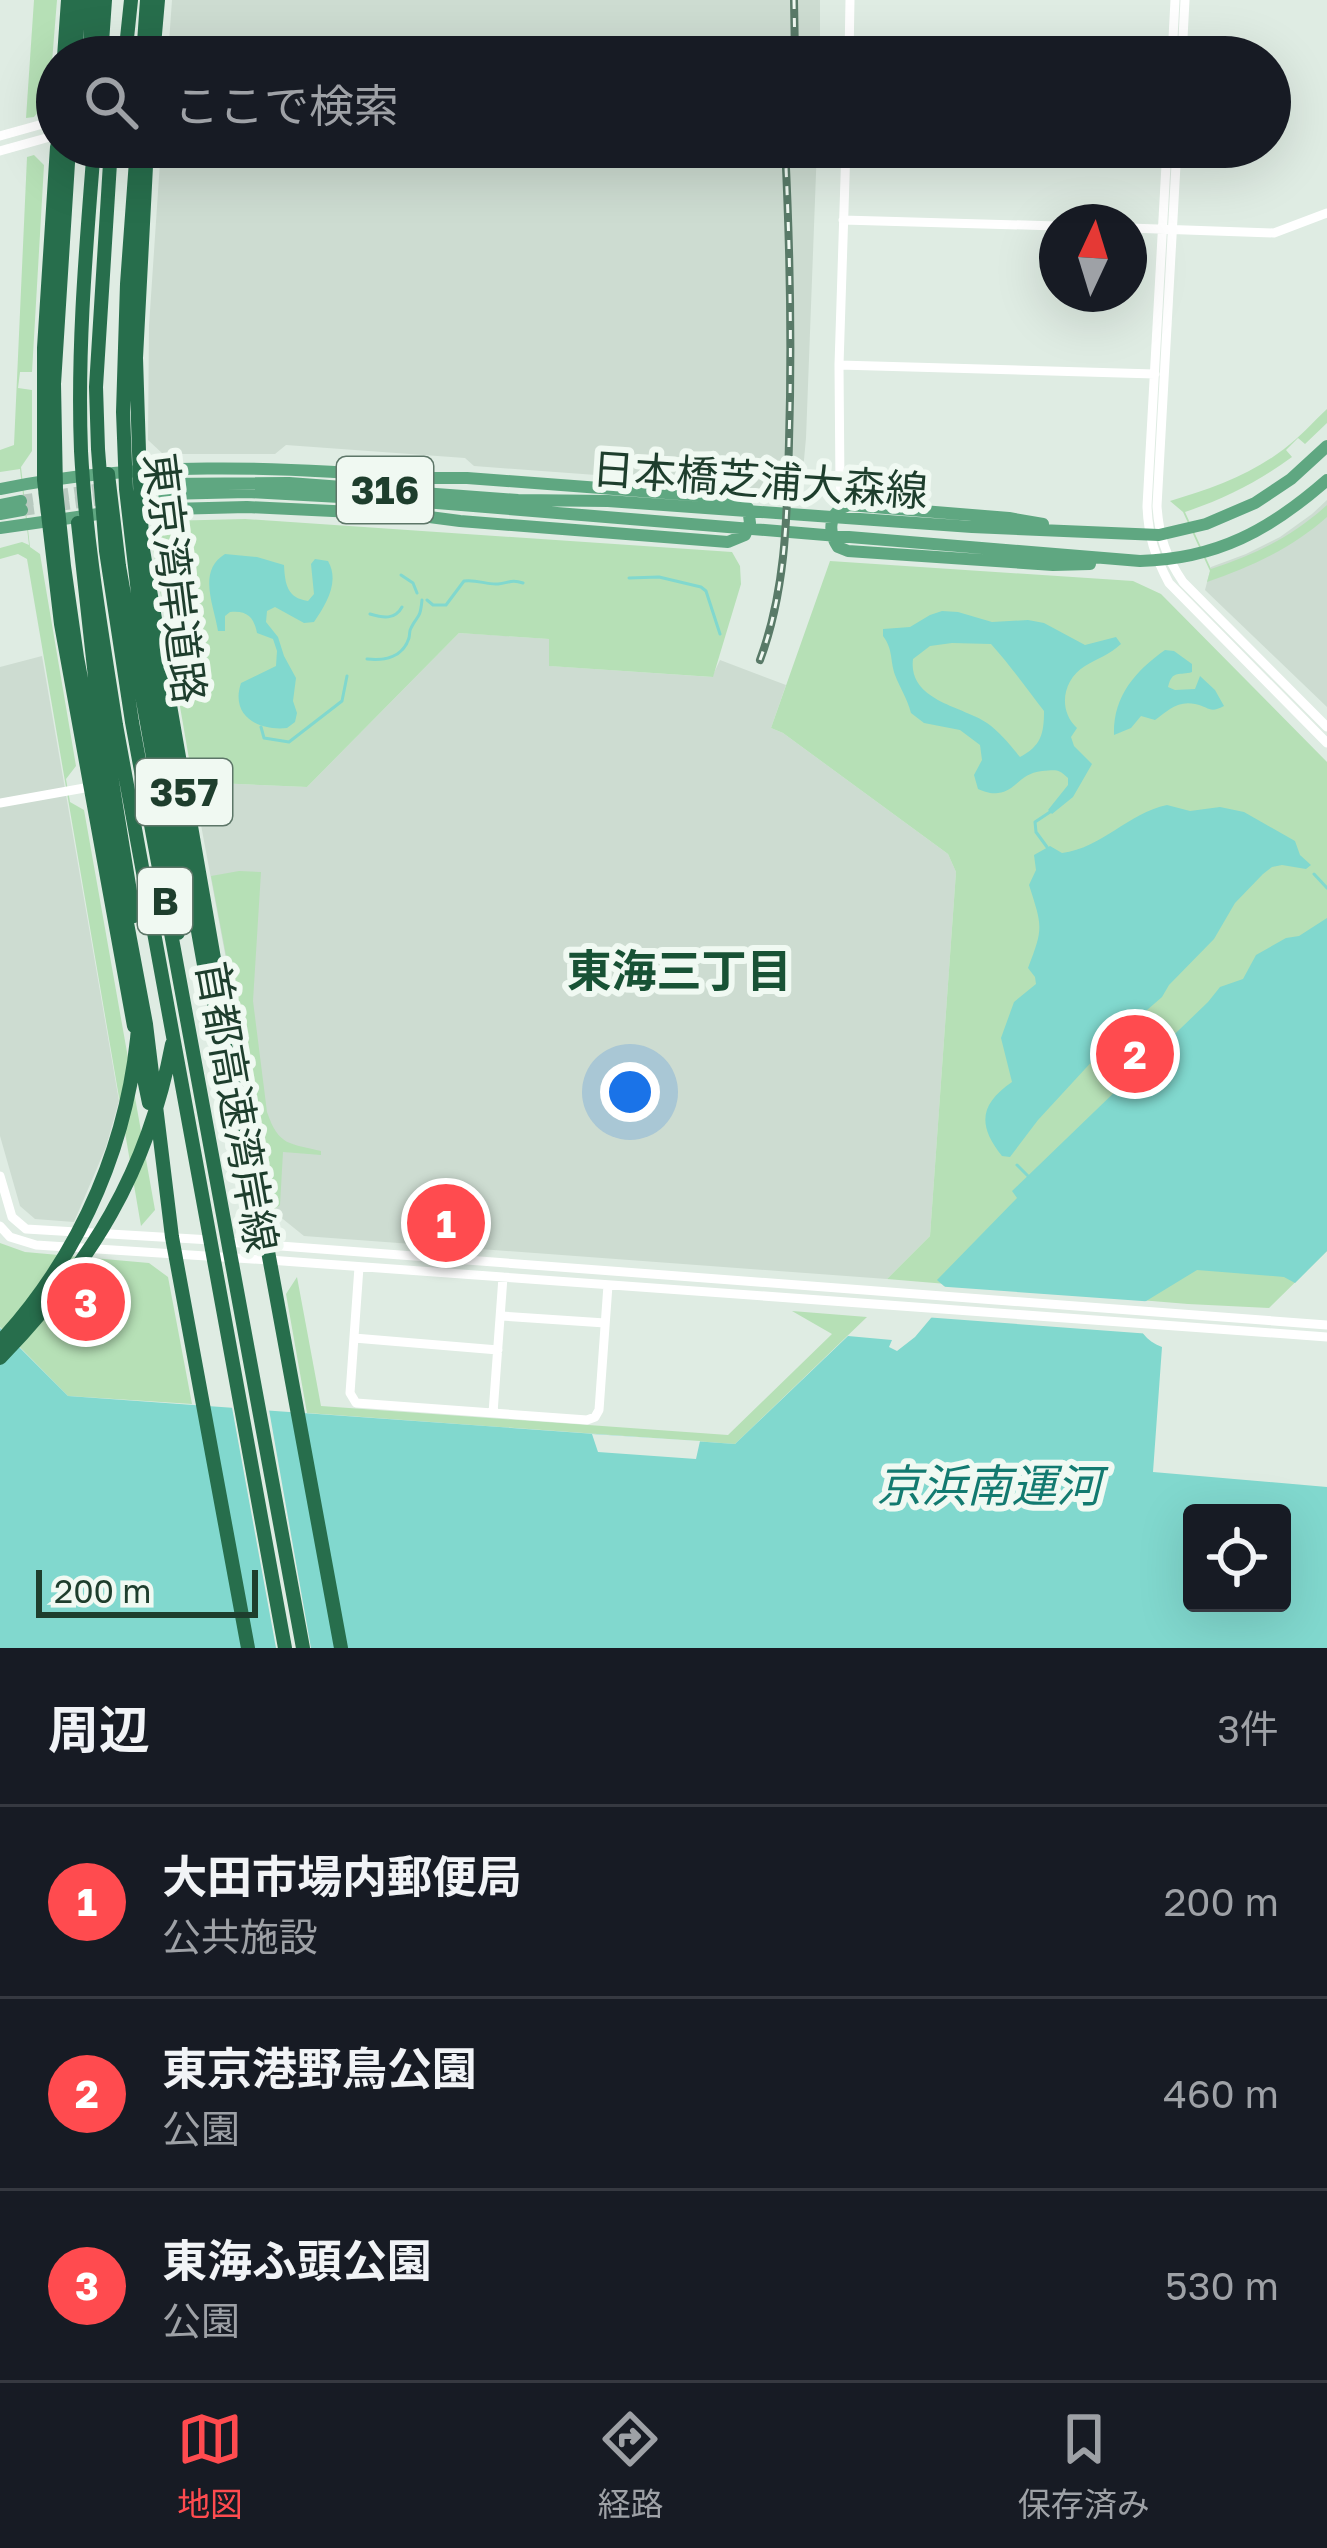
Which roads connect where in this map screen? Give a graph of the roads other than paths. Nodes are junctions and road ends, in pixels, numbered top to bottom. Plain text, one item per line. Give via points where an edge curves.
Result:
1 (68, 0) edge
2 (79, 0) edge
3 (92, 0) edge
4 (105, 0) edge
5 (122, 0) edge
6 (131, 0) edge
7 (147, 0) edge
8 (158, 0) edge
9 (850, 0) edge
10 (1175, 0) edge
11 (1185, 0) edge
12 (65, 36) edge
13 (76, 36) edge
14 (109, 36) edge
15 (112, 36) edge
16 (116, 36) edge
17 (118, 36) edge
18 (144, 36) edge
19 (155, 36) edge
20 (849, 36) edge
21 (1173, 36) edge
22 (1183, 36) edge
23 (36, 126) edge
24 (0, 136) edge
25 (36, 141) edge
26 (0, 151) edge
27 (56, 168) edge
28 (67, 168) edge
29 (92, 168) edge
30 (110, 168) edge
31 (135, 168) edge
32 (146, 168) edge
33 (845, 168) edge
34 (1167, 168) edge
35 (1174, 168) edge
36 (1327, 213) edge
37 (844, 220) junction
38 (1039, 225) edge
39 (1147, 229) edge
40 (1167, 230) junction
41 (81, 337) junction
42 (99, 338) junction
43 (839, 364) junction
44 (1155, 374) junction
45 (1327, 446) edge
46 (137, 470) junction
47 (410, 478) junction
48 (44, 480) junction
49 (1327, 480) edge
50 (0, 489) edge
51 (608, 501) junction
52 (0, 505) edge
53 (843, 506) junction
54 (139, 509) junction
55 (0, 514) edge
56 (414, 515) junction
57 (606, 519) junction
58 (48, 520) junction
59 (0, 528) edge
60 (1092, 532) junction
61 (1154, 535) junction
62 (1121, 560) junction
63 (1162, 560) junction
64 (1327, 727) edge
65 (1327, 743) edge
66 (90, 787) junction
67 (0, 803) edge
68 (231, 1075) junction
69 (0, 1176) edge
70 (164, 1179) junction
71 (0, 1226) edge
72 (172, 1237) junction
73 (267, 1253) junction
74 (176, 1255) junction
75 (359, 1267) junction
76 (503, 1277) junction
77 (608, 1285) junction
78 (501, 1316) junction
79 (605, 1323) junction
80 (1327, 1325) edge
81 (1327, 1337) edge
82 (354, 1338) junction
83 (0, 1342) edge
84 (498, 1350) junction
85 (0, 1358) edge
86 (493, 1413) junction
87 (248, 1648) edge
88 (285, 1648) edge
89 (303, 1648) edge
90 (340, 1648) edge

1 - 12 highway
2 - 13 highway
3 - 14 highway
4 - 15 highway
5 - 16 highway
6 - 17 highway
7 - 18 highway
8 - 19 highway
9 - 20 street
10 - 21 street
11 - 22 street
23 - 24 street
25 - 26 street
27 - 48 highway, 357
28 - 70 highway, 357 via 55,451 68,602 146,1024
29 - 41 highway, 首都高速湾岸線 / B
30 - 42 highway, 首都高速湾岸線 / B
31 - 68 highway, 東京湾岸道路 / 357 via 123,378 130,529 206,980
32 - 46 highway, 357
33 - 37 street
34 - 40 street
35 - 40 street
36 - 40 street via 1274,233
37 - 38 street
37 - 43 street
39 - 40 street
40 - 44 street
40 - 61 street
41 - 83 highway, B via 77,510 134,915 137,1037 124,1118 98,1190 40,1294
41 - 88 highway, 首都高速湾岸線 / B via 81,450 95,591
42 - 85 highway, B via 119,566 173,869 175,1028 155,1115 116,1209 67,1282
42 - 89 highway, 首都高速湾岸線 / B via 100,483 118,639
43 - 44 street
43 - 53 street
44 - 61 street via 1147,506
45 - 61 main road, 日本橋芝浦大森線 / 316 via 1255,502
46 - 47 main road, 316
46 - 48 main road, 316
46 - 54 highway, 357
47 - 51 main road, 316
47 - 56 main road via 732,498 748,508 750,523 746,536 728,542
48 - 50 main road
48 - 58 highway, 357
49 - 63 main road, 日本橋芝浦大森線 / 316 via 1267,526
51 - 57 main road, 日本橋芝浦大森線 / 316 via 289,483 164,489
51 - 60 main road, 日本橋芝浦大森線 / 316
52 - 55 main road via 21,506
53 - 60 main road
53 - 62 main road via 831,532 848,551 1053,566
54 - 56 main road, 316
54 - 58 main road
54 - 68 highway, 357
56 - 57 main road, 316
57 - 62 main road, 日本橋芝浦大森線 / 316
58 - 59 main road
58 - 66 highway, 357
60 - 61 main road, 日本橋芝浦大森線 / 316
61 - 63 street
62 - 63 main road, 日本橋芝浦大森線 / 316
63 - 64 street
63 - 65 street via 1169,584
66 - 67 street
66 - 70 highway, 357
68 - 73 highway, 東京湾岸道路 / 357
69 - 72 street via 12,1217 26,1229
70 - 72 highway, 357
71 - 74 street via 23,1244
72 - 73 street
72 - 74 highway, 357
73 - 74 street
73 - 75 street
73 - 80 street
73 - 90 highway, 東京湾岸道路 / 357
74 - 87 highway, 357
75 - 76 street
75 - 82 street
76 - 77 street
76 - 78 street
77 - 79 street
77 - 81 street
78 - 79 street
78 - 84 street
79 - 86 street via 595,1417
82 - 84 street
82 - 86 street via 356,1403
84 - 86 street

